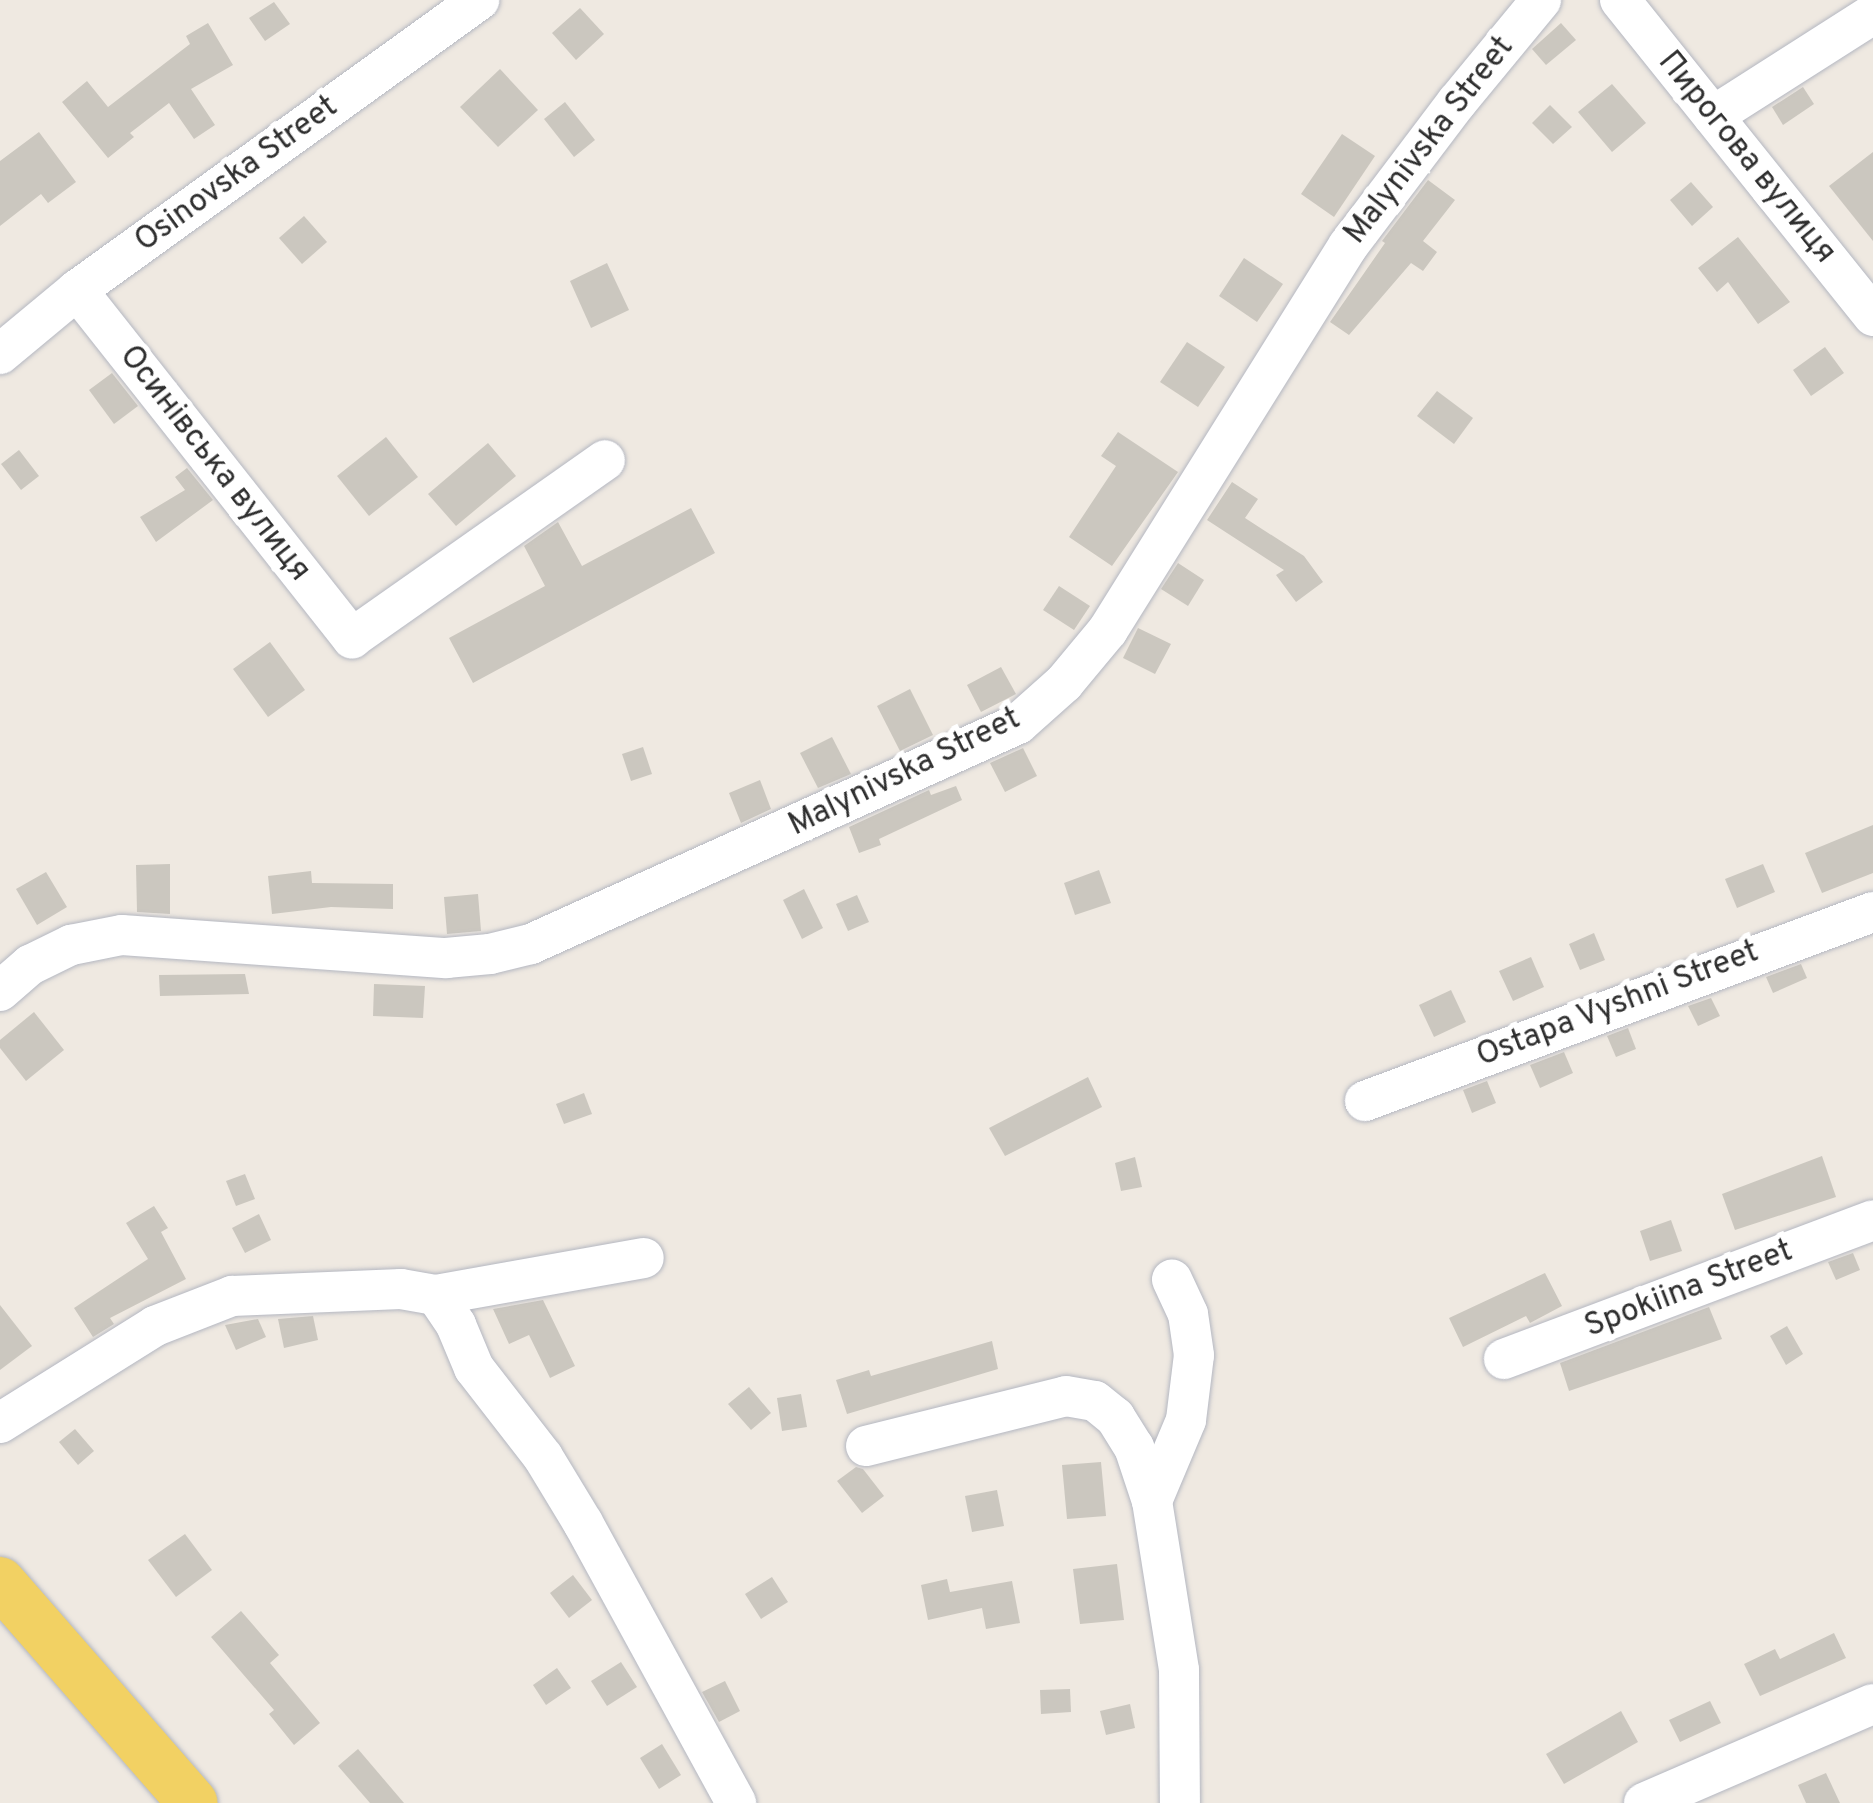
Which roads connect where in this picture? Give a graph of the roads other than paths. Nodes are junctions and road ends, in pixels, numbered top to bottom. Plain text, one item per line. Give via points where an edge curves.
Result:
1 (479, 0) edge
2 (1541, 0) edge
3 (1620, 0) edge
4 (1873, 14) edge
5 (1713, 116) junction
6 (77, 290) junction
7 (1873, 316) edge
8 (0, 354) edge
9 (605, 460) dead end
10 (1873, 912) edge
11 (0, 991) edge
12 (1365, 1101) dead end
13 (1873, 1220) edge
14 (644, 1258) dead end
15 (1172, 1279) dead end
16 (436, 1295) junction
17 (1504, 1360) dead end
18 (0, 1423) edge
19 (866, 1446) dead end
20 (1152, 1502) junction
21 (0, 1582) edge
22 (1873, 1704) edge
23 (193, 1803) edge
24 (736, 1803) edge
25 (1180, 1803) edge
26 (1644, 1803) edge

1 - 6 street, Osinovska Street
2 - 11 street, Malynivska Street via 1348,246 1108,630 1018,724 531,944 446,958 122,935 71,945 30,965
3 - 5 street, Пирогова вулиця
4 - 5 street
5 - 7 street, Пирогова вулиця
6 - 8 street, Osinovska Street
6 - 9 street, Осинівська вулиця via 352,638
10 - 12 street, Ostapa Vyshni Street
13 - 17 street, Spokiina Street
14 - 16 street
15 - 20 street via 1188,1314 1194,1355 1186,1420
16 - 18 street via 277,1290 194,1307
16 - 24 street via 474,1368 583,1522
19 - 20 street via 1024,1403 1066,1396 1095,1401 1116,1417 1134,1447
20 - 25 street via 1179,1670
21 - 23 main road
22 - 26 street

